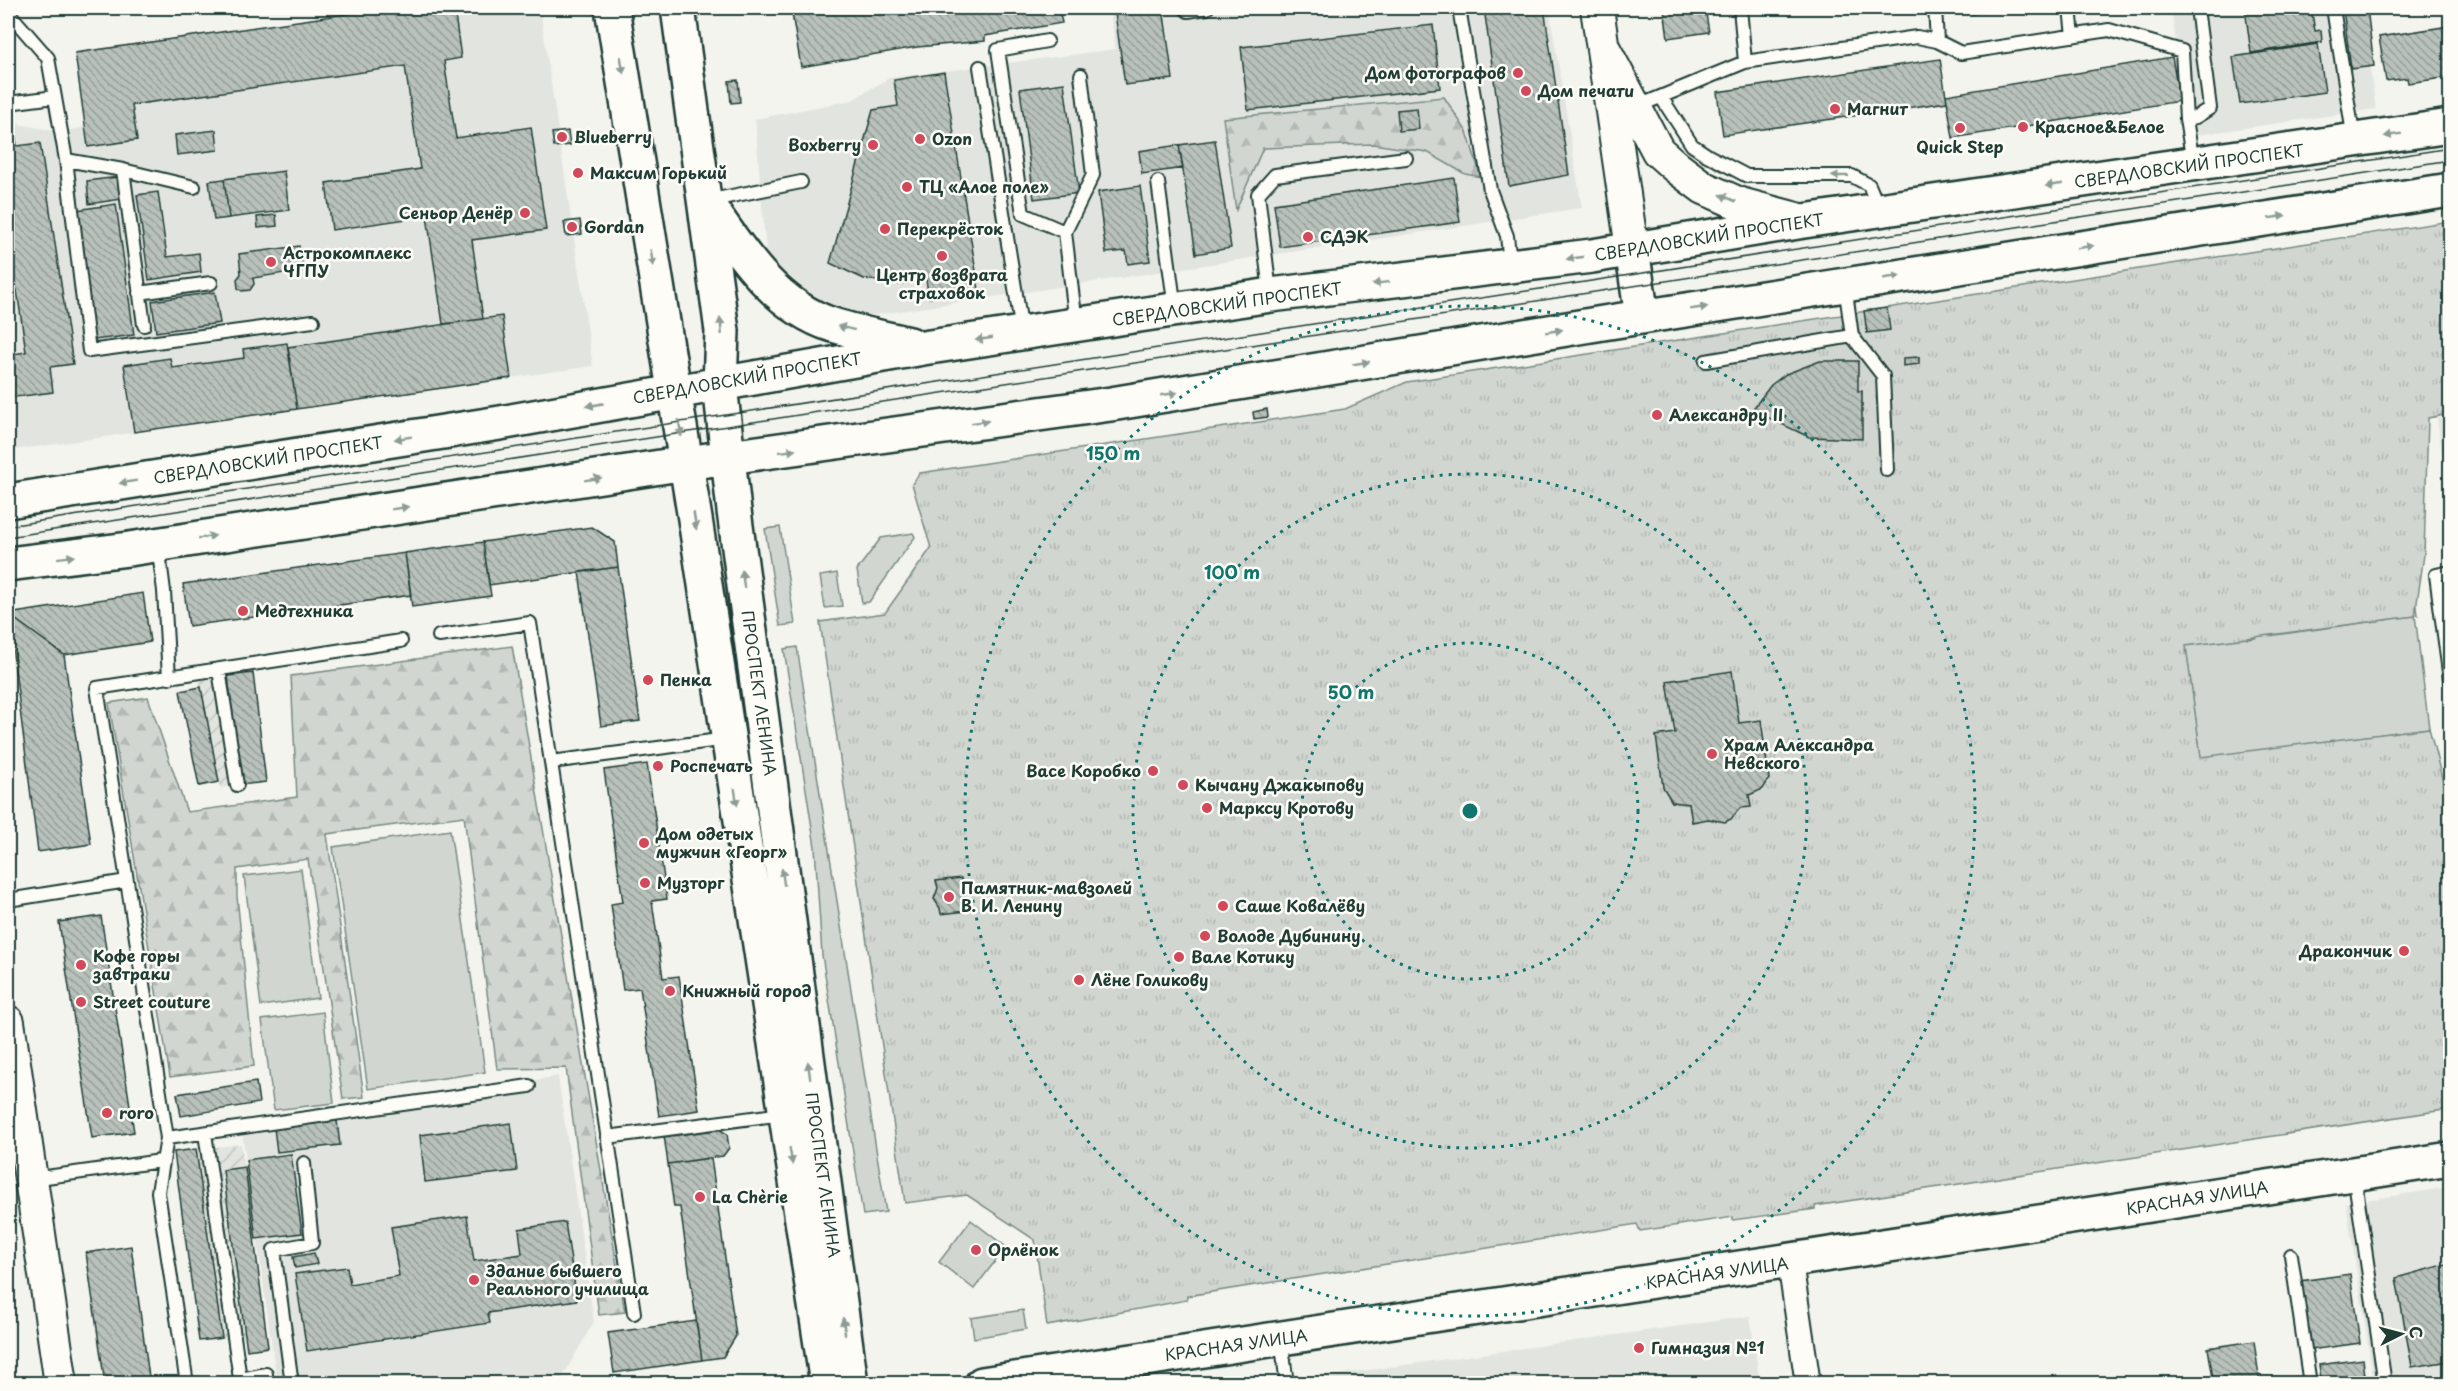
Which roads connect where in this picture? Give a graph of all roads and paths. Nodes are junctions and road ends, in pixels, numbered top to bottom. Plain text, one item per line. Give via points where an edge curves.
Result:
1 (612, 8) edge
2 (678, 8) edge
3 (1185, 8) edge
4 (1207, 8) edge
5 (1459, 8) edge
6 (1597, 8) edge
7 (1740, 8) edge
8 (1935, 8) edge
9 (2070, 8) edge
10 (2197, 8) edge
11 (2333, 8) edge
12 (8, 12) edge
13 (2073, 36) junction
14 (1047, 41) dead end
15 (1937, 42) junction
16 (1603, 47) junction
17 (1745, 62) junction
18 (980, 67) dead end
19 (1082, 75) dead end
20 (55, 97) junction
21 (1648, 102) junction
22 (8, 103) edge
23 (2186, 119) junction
24 (2451, 126) edge
25 (2354, 141) junction
26 (1406, 158) dead end
27 (66, 160) junction
28 (2194, 166) junction
29 (123, 170) junction
30 (801, 182) dead end
31 (1158, 182) dead end
32 (194, 187) dead end
33 (2451, 190) edge
34 (706, 202) junction
35 (1879, 210) junction
36 (1804, 221) junction
37 (1065, 232) junction
38 (1632, 249) junction
39 (1510, 268) junction
40 (211, 283) dead end
41 (1845, 284) junction
42 (140, 293) junction
43 (1270, 295) junction
44 (1176, 310) junction
45 (1642, 317) junction
46 (313, 321) dead end
47 (144, 325) dead end
48 (1076, 326) junction
49 (1022, 333) junction
50 (1852, 336) junction
51 (923, 348) junction
52 (1706, 361) dead end
53 (720, 385) junction
54 (674, 393) junction
55 (729, 458) junction
56 (686, 463) junction
57 (1887, 470) dead end
58 (8, 501) edge
59 (158, 545) junction
60 (8, 564) edge
61 (2451, 572) edge
62 (439, 636) dead end
63 (401, 641) dead end
64 (219, 670) junction
65 (169, 678) junction
66 (2451, 680) edge
67 (727, 739) junction
68 (550, 762) junction
69 (237, 785) dead end
70 (127, 881) junction
71 (8, 900) edge
72 (8, 1022) edge
73 (529, 1086) dead end
74 (784, 1113) junction
75 (205, 1133) junction
76 (607, 1137) junction
77 (167, 1138) junction
78 (2451, 1159) edge
79 (161, 1161) junction
80 (304, 1163) dead end
81 (2354, 1174) junction
82 (31, 1179) junction
83 (2291, 1255) dead end
84 (1791, 1262) junction
85 (634, 1313) dead end
86 (1281, 1338) junction
87 (1093, 1375) edge
88 (1026, 1379) edge
89 (61, 1383) edge
90 (187, 1383) edge
91 (267, 1383) edge
92 (292, 1383) edge
93 (827, 1383) edge
94 (852, 1383) edge
95 (982, 1383) edge
96 (1287, 1383) edge
97 (1808, 1383) edge
98 (2310, 1383) edge
99 (2385, 1383) edge

1 -> 54 main road, ПРОСПЕКТ ЛЕНИНА
2 - 34 main road, ПРОСПЕКТ ЛЕНИНА
3 - 4 lane
5 - 39 lane via 1490,190 1507,236
6 - 16 street
7 - 17 lane
8 - 15 lane
9 - 13 lane
10 - 23 lane via 2210,108
11 - 25 lane
12 - 20 lane via 48,58
13 - 15 lane via 1961,53
13 - 23 lane via 2109,30 2182,51
14 - 37 lane via 998,50 1023,214
15 - 17 lane via 1917,37
16 - 21 street
16 - 38 street
17 - 21 lane
18 - 49 lane
19 - 37 lane via 1093,175
20 - 22 lane
20 - 27 lane
35 -> 21 lane via 1869,185 1852,176 1747,176 1692,145
36 -> 21 street via 1740,204 1704,188 1658,151
23 - 28 lane
24 -> 25 main road, СВЕРДЛОВСКИЙ ПРОСПЕКТ
25 - 28 main road, СВЕРДЛОВСКИЙ ПРОСПЕКТ
26 - 43 lane via 1275,175 1258,194
27 - 29 lane
27 - 46 lane via 89,351
28 -> 35 main road, СВЕРДЛОВСКИЙ ПРОСПЕКТ
29 - 32 lane
29 - 42 lane
30 - 34 lane
31 - 44 lane
41 -> 33 main road
51 -> 34 main road via 832,325 803,311 771,286 743,256
53 -> 34 main road, ПРОСПЕКТ ЛЕНИНА via 722,331
35 - 36 main road, СВЕРДЛОВСКИЙ ПРОСПЕКТ
36 - 38 main road, СВЕРДЛОВСКИЙ ПРОСПЕКТ
37 - 48 lane
38 -> 39 main road, СВЕРДЛОВСКИЙ ПРОСПЕКТ
38 - 45 main road
39 -> 43 main road, СВЕРДЛОВСКИЙ ПРОСПЕКТ
40 - 42 lane
45 -> 41 main road
41 - 50 lane
42 - 47 lane
43 - 44 main road, СВЕРДЛОВСКИЙ ПРОСПЕКТ
44 - 48 main road, СВЕРДЛОВСКИЙ ПРОСПЕКТ
55 -> 45 main road via 1111,404
48 - 49 main road, СВЕРДЛОВСКИЙ ПРОСПЕКТ
49 -> 51 main road, СВЕРДЛОВСКИЙ ПРОСПЕКТ
50 - 52 lane
50 - 57 lane via 1882,376
51 - 53 main road, СВЕРДЛОВСКИЙ ПРОСПЕКТ
53 - 54 main road, СВЕРДЛОВСКИЙ ПРОСПЕКТ
53 - 55 main road, ПРОСПЕКТ ЛЕНИНА
54 -> 56 main road, ПРОСПЕКТ ЛЕНИНА
54 -> 58 main road, СВЕРДЛОВСКИЙ ПРОСПЕКТ
55 - 56 main road
94 -> 55 main road, ПРОСПЕКТ ЛЕНИНА
59 -> 56 main road
56 -> 67 main road, ПРОСПЕКТ ЛЕНИНА
60 -> 59 main road
59 - 65 lane
61 - 66 lane via 2436,575
62 - 68 lane via 530,623
63 - 64 lane
64 - 65 lane
64 - 69 lane
65 - 70 lane via 97,688
67 - 68 lane
67 -> 74 main road, ПРОСПЕКТ ЛЕНИНА
68 - 76 lane
70 - 71 lane
70 - 77 lane
72 - 82 street
73 - 75 lane
74 - 76 lane
74 -> 93 main road, ПРОСПЕКТ ЛЕНИНА
75 - 77 lane
75 - 91 lane via 240,1379 266,1374
76 - 85 lane
77 - 79 lane
78 - 81 main road, КРАСНАЯ УЛИЦА
79 - 82 lane
79 - 90 lane via 158,1192
80 - 92 lane via 312,1243 274,1250
81 - 84 main road, КРАСНАЯ УЛИЦА
81 - 99 lane
82 - 89 street
83 - 98 lane
84 - 86 main road, КРАСНАЯ УЛИЦА
84 - 97 street
86 - 87 main road, КРАСНАЯ УЛИЦА
86 - 96 lane
87 - 88 main road, КРАСНАЯ УЛИЦА
88 - 95 main road, КРАСНАЯ УЛИЦА

